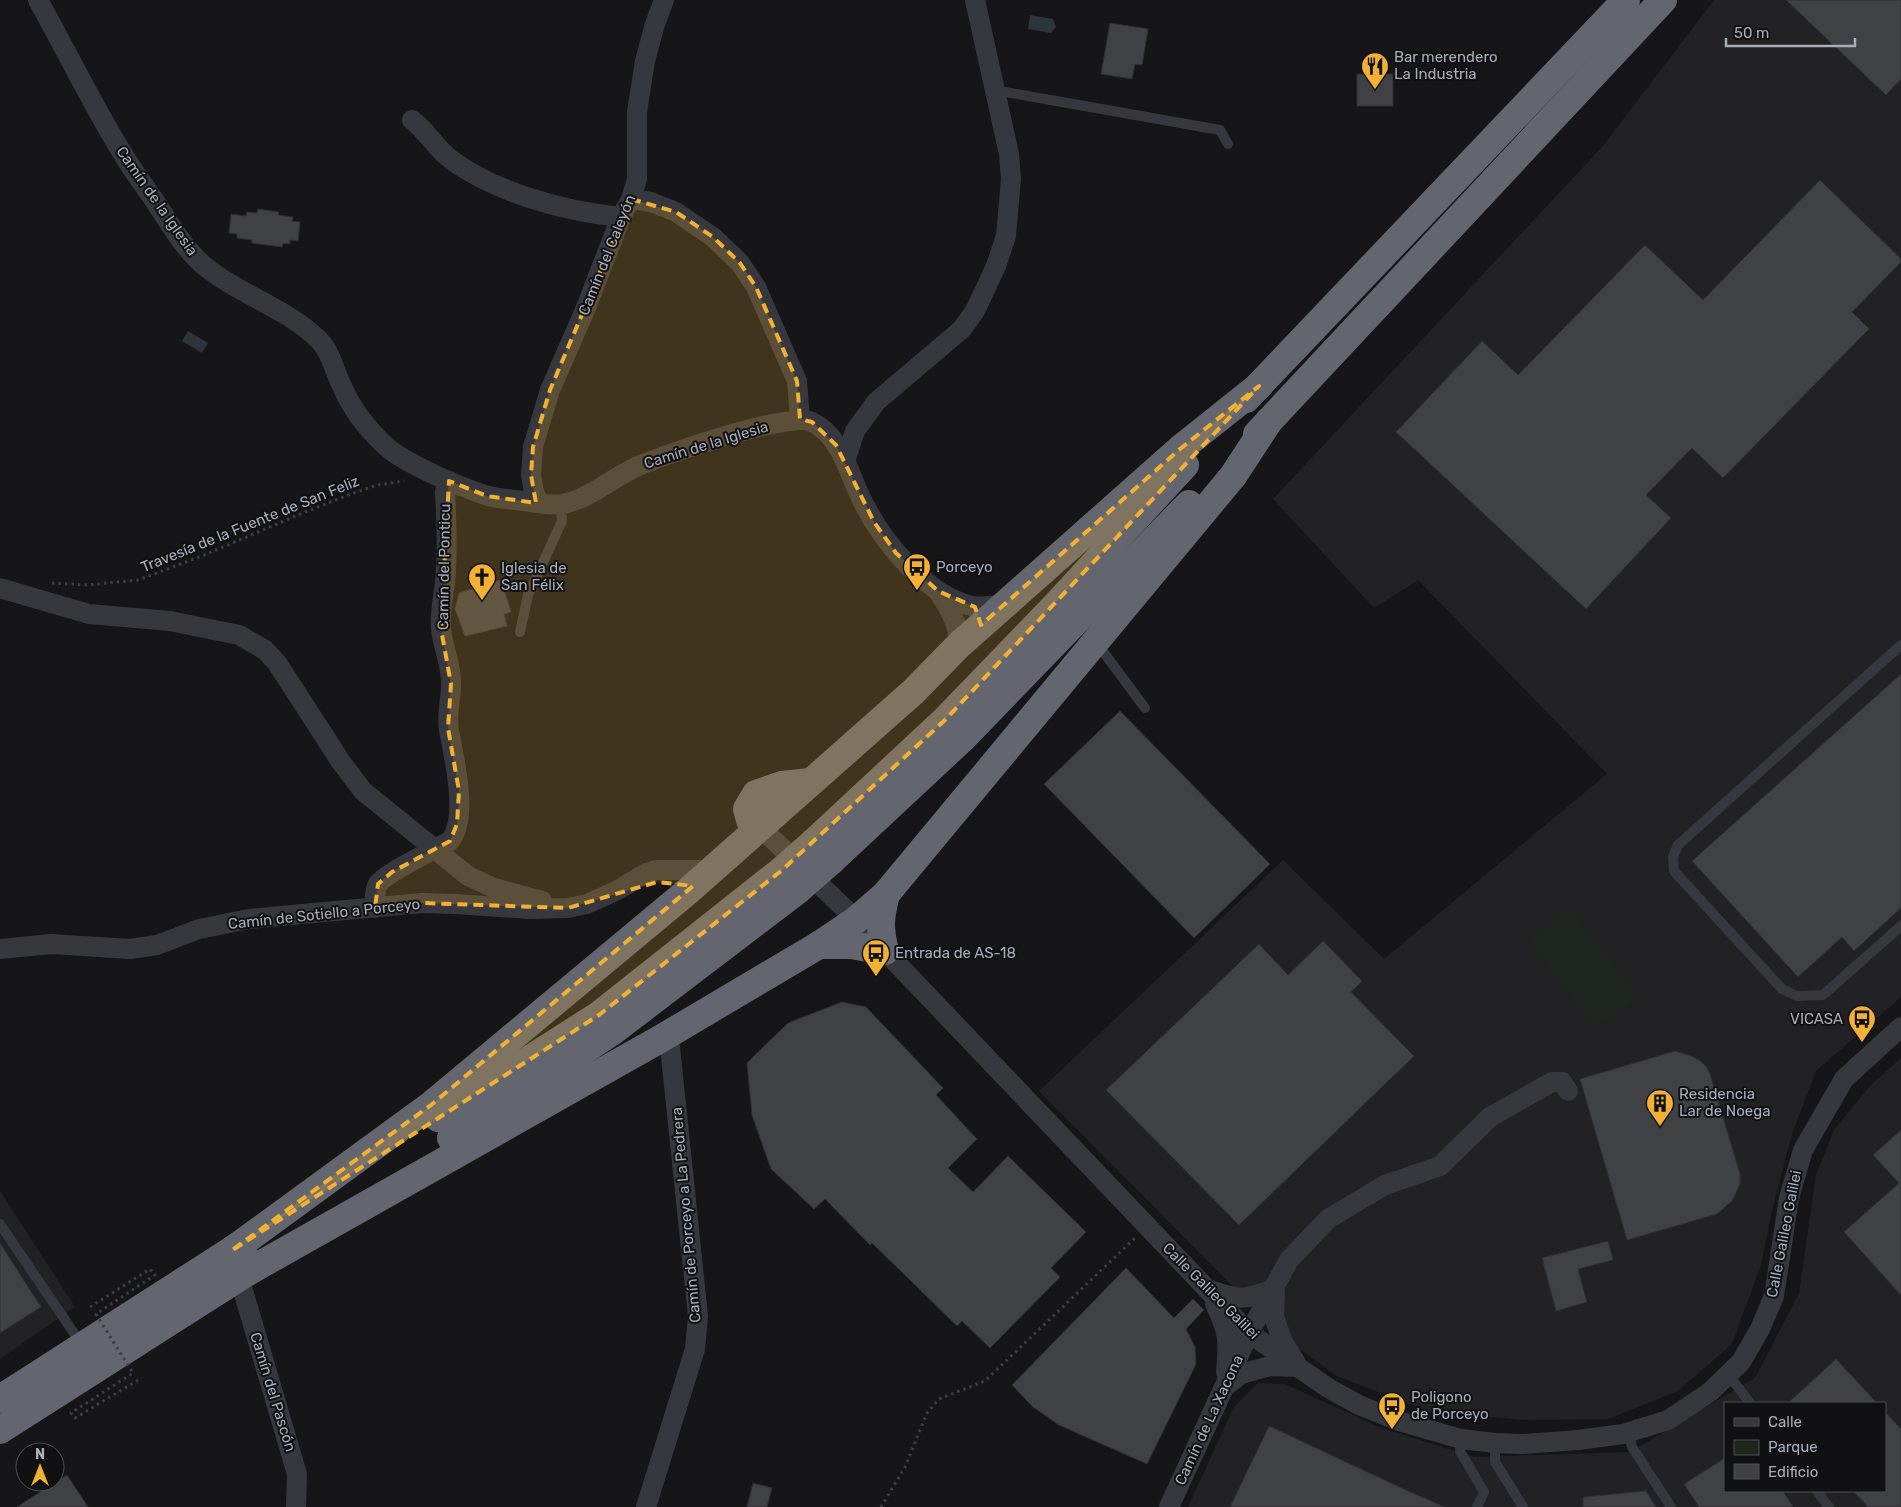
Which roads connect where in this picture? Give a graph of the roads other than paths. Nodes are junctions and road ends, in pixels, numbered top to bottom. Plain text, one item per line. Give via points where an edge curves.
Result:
1 (38, 0) edge
2 (664, 0) edge
3 (975, 0) edge
4 (1626, 0) edge
5 (1663, 0) edge
6 (994, 90) junction
7 (412, 120) dead end
8 (1228, 144) dead end
9 (631, 199) junction
10 (621, 217) junction
11 (1259, 386) junction
12 (800, 419) junction
13 (1269, 422) junction
14 (845, 461) junction
15 (449, 481) junction
16 (539, 503) junction
17 (561, 504) junction
18 (0, 588) edge
19 (938, 590) junction
20 (520, 632) dead end
21 (968, 634) junction
22 (1095, 641) junction
23 (1901, 645) edge
24 (1145, 708) dead end
25 (760, 827) junction
26 (435, 849) junction
27 (822, 852) junction
28 (711, 870) junction
29 (790, 881) junction
30 (618, 890) junction
31 (688, 891) junction
32 (886, 894) junction
33 (375, 908) junction
34 (568, 908) junction
35 (850, 914) junction
36 (1901, 926) edge
37 (819, 945) junction
38 (0, 949) edge
39 (885, 951) junction
40 (1901, 1027) edge
41 (662, 1038) junction
42 (1568, 1091) dead end
43 (0, 1224) edge
44 (231, 1251) junction
45 (241, 1276) junction
46 (1275, 1288) junction
47 (1208, 1289) junction
48 (1249, 1333) junction
49 (83, 1346) junction
50 (1298, 1367) junction
51 (1728, 1374) junction
52 (1225, 1387) junction
53 (0, 1399) edge
54 (1749, 1402) edge
55 (0, 1430) edge
56 (1628, 1432) junction
57 (1461, 1439) junction
58 (1495, 1443) junction
59 (1818, 1492) edge
60 (296, 1507) edge
61 (646, 1507) edge
62 (1169, 1507) edge
63 (1477, 1507) edge
64 (1523, 1507) edge
65 (1671, 1507) edge
66 (1829, 1507) edge

1 - 15 street, Camín de la Iglesia via 121,151 183,243 216,276 301,325 321,341 341,386 372,433 391,450
2 - 9 street, Camín del Caleyón via 645,61 637,112 636,179
3 - 6 street
4 - 11 highway
5 - 13 highway
6 - 8 lane via 1220,130
6 - 14 street via 1009,154 1011,179 1008,221 996,266 975,311 962,328 876,402 855,431
7 - 10 street via 448,158 476,175 531,199 593,214
9 - 10 street, Camín del Caleyón
9 - 12 street via 651,202 676,212 713,237 740,263 756,287 797,381
10 - 16 street, Camín del Caleyón via 550,390 532,447 531,474
11 - 21 highway via 1180,449
11 - 27 highway
12 - 14 street via 812,422 825,433
12 - 17 street, Camín de la Iglesia via 666,455
13 - 22 highway via 1233,476
13 - 27 highway via 963,738
14 - 19 street via 874,522 896,553
15 - 16 street, Camín de la Iglesia via 487,496
15 - 26 street, Camín del Ponticu via 445,492 447,566 441,629 449,664 448,728 459,791 455,835 450,842
16 - 17 street, Camín de la Iglesia
17 - 20 lane via 562,521 528,595
18 - 26 street via 89,614 170,621 239,635 255,642 277,663 363,791
19 - 21 street via 959,630
19 - 21 street via 956,600
21 - 25 highway via 944,672 913,692 810,782 782,785 756,794 747,809 750,820
22 - 24 lane
22 - 32 highway
23 - 36 lane via 1678,845 1673,857 1674,870 1782,989 1797,996 1823,995
25 - 28 highway
25 - 35 street, Calle Galileo Galilei
26 - 33 street, Camín del Ponticu via 392,872 378,884
26 - 34 street via 468,876 494,888
27 - 29 highway, bridge
28 - 30 street, Camín de Sotiello a Porceyo via 656,870
28 - 31 highway
29 - 44 highway via 599,1014
29 - 45 highway via 613,1031
30 - 31 street, Camín de Sotiello a Porceyo via 657,882 678,884
30 - 34 street, Camín de Sotiello a Porceyo via 587,904
31 - 44 highway via 431,1105
32 - 35 highway
32 - 39 highway via 880,929
33 - 34 street, Camín de Sotiello a Porceyo via 422,903
33 - 38 street, Camín de Sotiello a Porceyo via 249,919 199,929 157,945 130,950 51,944
35 - 37 highway
35 - 39 street, Calle Galileo Galilei
37 - 39 highway via 851,945
37 - 41 highway
39 - 47 street, Calle Galileo Galilei
40 - 51 street, Calle Galileo Galilei via 1844,1079 1803,1150 1789,1198 1774,1296 1741,1362
41 - 45 highway
41 - 61 street, Camín de Porceyo a La Pedrera via 670,1047 698,1316 695,1349
42 - 46 street, Camín de La Xacona via 1562,1082 1552,1082 1490,1117 1440,1166 1385,1185 1328,1219 1290,1260
43 - 49 lane
44 - 49 highway
45 - 55 highway
45 - 60 street, Camín del Pascón via 297,1474
46 - 47 street via 1254,1296 1234,1298
46 - 48 street, Camín de La Xacona
46 - 50 street via 1274,1317 1283,1342
47 - 48 street, Calle Galileo Galilei
47 - 52 street via 1225,1323 1228,1344
48 - 50 street, Calle Galileo Galilei
48 - 52 street, Camín de La Xacona
49 - 53 highway
50 - 52 street via 1260,1368 1241,1374
50 - 57 street, Calle Galileo Galilei via 1359,1405
51 - 54 lane
51 - 56 street, Calle Galileo Galilei via 1710,1392 1668,1420
52 - 62 street, Camín de La Xacona
56 - 58 street, Calle Galileo Galilei via 1578,1440
56 - 65 lane via 1632,1447
57 - 58 street, Calle Galileo Galilei
57 - 63 lane via 1460,1451 1484,1492
58 - 64 lane via 1495,1462
59 - 66 lane

